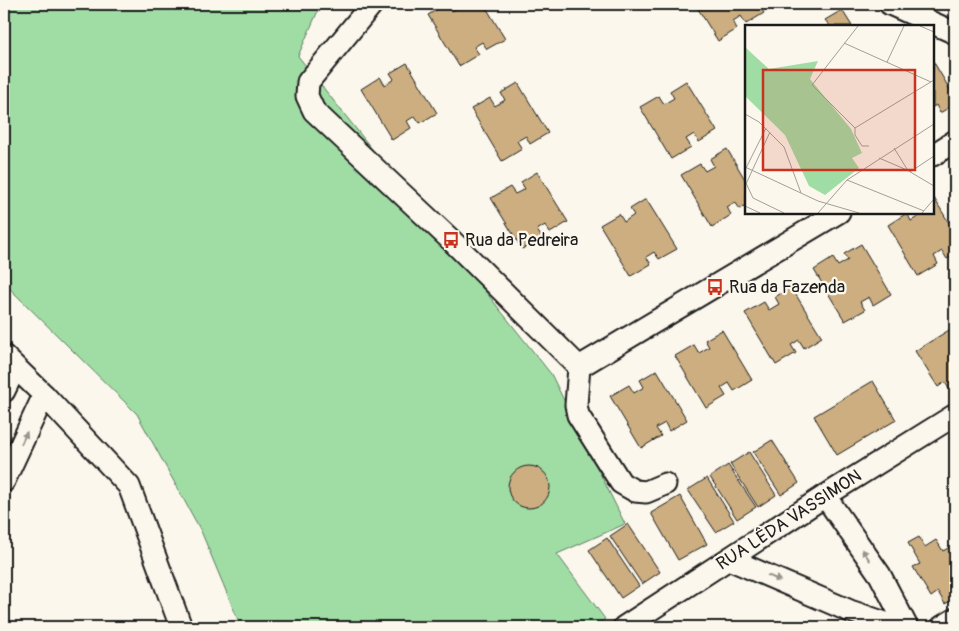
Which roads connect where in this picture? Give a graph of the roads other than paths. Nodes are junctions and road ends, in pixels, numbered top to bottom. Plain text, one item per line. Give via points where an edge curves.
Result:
1 (372, 4) edge
2 (890, 4) edge
3 (955, 33) edge
4 (955, 141) edge
5 (934, 154) edge
6 (836, 214) edge
7 (9, 362) edge
8 (579, 368) junction
9 (4, 391) edge
10 (44, 395) junction
11 (955, 415) edge
12 (4, 481) edge
13 (665, 484) dead end
14 (825, 496) junction
15 (730, 559) junction
16 (880, 575) junction
17 (850, 612) junction
18 (955, 619) edge
19 (181, 627) edge
20 (624, 627) edge
21 (897, 627) edge
22 (907, 627) edge
23 (942, 627) edge

1 - 8 street via 308,82 307,96 314,111
2 - 3 street
4 - 5 street
6 - 8 street
7 - 9 street
7 - 10 street
8 - 13 street via 578,415 621,483 635,491 646,492
12 -> 10 street
10 - 19 street via 129,486
11 - 14 street, RUA LÊDA VASSIMON
14 - 15 street, RUA LÊDA VASSIMON
16 -> 14 street
15 -> 17 street
15 - 20 street, RUA LÊDA VASSIMON
16 - 17 street via 879,592 873,602
16 - 22 street
17 - 21 street
18 - 23 street

